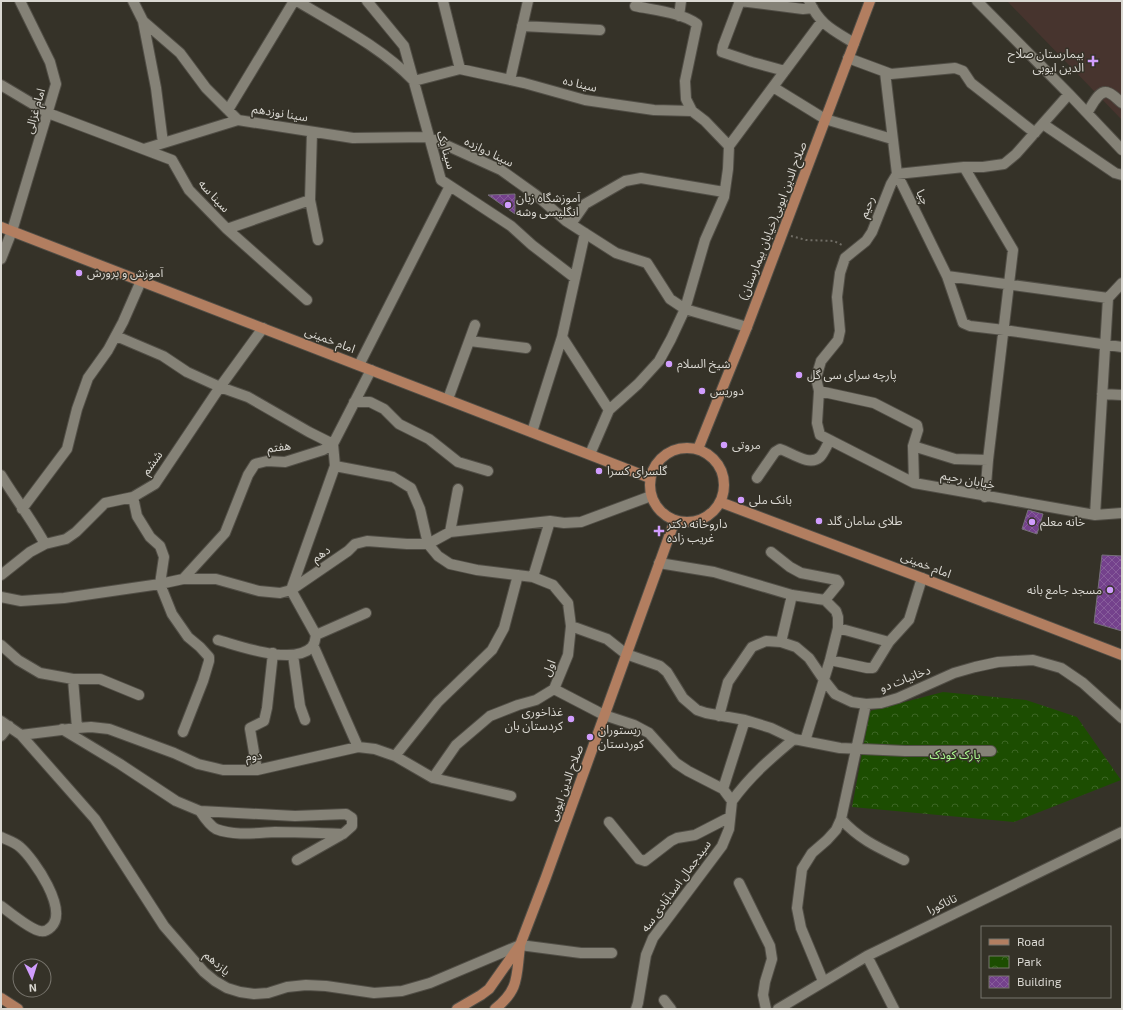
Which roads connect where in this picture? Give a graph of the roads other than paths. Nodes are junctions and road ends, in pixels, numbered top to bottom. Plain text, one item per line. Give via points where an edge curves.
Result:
1 (20, 1) edge
2 (133, 1) edge
3 (294, 1) edge
4 (297, 1) edge
5 (367, 1) edge
6 (444, 1) edge
7 (528, 1) edge
8 (681, 1) edge
9 (870, 1) edge
10 (977, 1) edge
11 (811, 5) edge
12 (635, 6) dead end
13 (679, 16) junction
14 (143, 21) junction
15 (822, 21) junction
16 (522, 26) junction
17 (600, 30) dead end
18 (854, 43) junction
19 (848, 58) junction
20 (460, 69) junction
21 (785, 71) junction
22 (885, 72) junction
23 (510, 80) junction
24 (414, 81) junction
25 (1, 86) edge
26 (773, 87) junction
27 (1069, 94) junction
28 (1122, 103) edge
29 (228, 110) junction
30 (692, 111) junction
31 (48, 113) junction
32 (1087, 113) junction
33 (825, 119) junction
34 (238, 120) junction
35 (1043, 124) junction
36 (312, 132) junction
37 (1035, 133) junction
38 (428, 137) junction
39 (892, 139) junction
40 (163, 143) junction
41 (729, 146) junction
42 (144, 149) junction
43 (1122, 150) edge
44 (964, 167) junction
45 (897, 174) junction
46 (1122, 176) edge
47 (450, 186) junction
48 (724, 192) junction
49 (310, 200) junction
50 (571, 224) junction
51 (1, 227) edge
52 (227, 229) junction
53 (12, 231) junction
54 (585, 233) junction
55 (318, 240) dead end
56 (1, 258) edge
57 (947, 276) junction
58 (575, 278) junction
59 (141, 281) junction
60 (1122, 283) edge
61 (1010, 284) junction
62 (1108, 298) junction
63 (307, 300) dead end
64 (685, 309) junction
65 (476, 325) dead end
66 (747, 327) junction
67 (263, 328) junction
68 (1004, 330) junction
69 (116, 336) junction
70 (562, 337) junction
71 (470, 340) junction
72 (1105, 345) junction
73 (1122, 347) edge
74 (526, 348) dead end
75 (359, 365) junction
76 (371, 370) junction
77 (220, 387) junction
78 (819, 392) junction
79 (1102, 394) junction
80 (1122, 395) edge
81 (448, 399) junction
82 (354, 402) junction
83 (609, 410) junction
84 (532, 432) junction
85 (820, 435) joint
86 (830, 440) junction
87 (333, 444) junction
88 (913, 446) junction
89 (698, 449) junction
90 (590, 454) junction
91 (988, 460) junction
92 (335, 466) junction
93 (488, 471) dead end
94 (1, 475) edge
95 (650, 478) junction
96 (757, 478) dead end
97 (914, 483) junction
98 (458, 489) dead end
99 (133, 496) junction
100 (652, 496) junction
101 (985, 497) junction
102 (720, 502) junction
103 (22, 509) junction
104 (1122, 513) edge
105 (1095, 515) junction
106 (675, 520) junction
107 (550, 521) junction
108 (450, 532) junction
109 (44, 544) junction
110 (428, 544) junction
111 (771, 552) dead end
112 (659, 564) junction
113 (1, 575) edge
114 (518, 575) junction
115 (532, 577) junction
116 (922, 578) junction
117 (183, 579) junction
118 (160, 584) junction
119 (291, 590) junction
120 (792, 595) junction
121 (1, 597) edge
122 (826, 600) junction
123 (366, 613) dead end
124 (571, 626) junction
125 (838, 628) junction
126 (316, 635) junction
127 (218, 640) dead end
128 (781, 642) junction
129 (889, 642) junction
130 (1, 645) edge
131 (313, 645) junction
132 (272, 653) junction
133 (626, 654) junction
134 (293, 655) junction
135 (1122, 655) edge
136 (830, 660) junction
137 (73, 679) junction
138 (824, 680) junction
139 (554, 689) junction
140 (139, 696) dead end
141 (866, 704) junction
142 (604, 715) junction
143 (719, 716) junction
144 (1122, 718) edge
145 (305, 720) dead end
146 (745, 720) junction
147 (5, 724) edge
148 (77, 728) junction
149 (62, 729) junction
150 (182, 732) dead end
151 (21, 735) junction
152 (1, 736) edge
153 (800, 740) junction
154 (358, 747) junction
155 (857, 749) junction
156 (991, 751) dead end
157 (395, 756) junction
158 (257, 770) junction
159 (434, 778) junction
160 (723, 790) junction
161 (511, 796) dead end
162 (732, 801) junction
163 (200, 811) junction
164 (730, 817) junction
165 (841, 819) junction
166 (609, 822) dead end
167 (1122, 832) edge
168 (343, 834) junction
169 (1, 837) edge
170 (297, 860) dead end
171 (904, 860) dead end
172 (739, 883) dead end
173 (1, 906) edge
174 (520, 945) junction
175 (612, 953) dead end
176 (866, 956) junction
177 (823, 981) junction
178 (1, 998) edge
179 (664, 1000) dead end
180 (18, 1009) edge
181 (457, 1009) edge
182 (495, 1009) edge
183 (636, 1009) edge
184 (671, 1009) edge
185 (766, 1009) edge
186 (778, 1009) edge
187 (894, 1009) edge

1 - 31 street, امام غزالی via 50,62 56,84
2 - 14 street, سینا نوزدهم
3 - 29 street
4 - 24 street via 399,66
5 - 24 street, سینا یک via 404,46
6 - 20 street
7 - 16 street
8 - 13 street
9 - 18 main road, صلاح الدین ایوبی(خیابان بیمارستان)
10 - 27 street
11 - 15 street
11 - 21 street via 803,9 740,1 722,52
12 - 13 street
13 - 30 street via 697,24 685,81 686,99
14 - 29 street, سینا نوزدهم via 180,53 206,88
14 - 40 street
15 - 18 street
15 - 21 street
16 - 17 street
16 - 23 street
18 - 19 main road, صلاح الدین ایوبی(خیابان بیمارستان)
19 - 22 street
19 - 33 main road, صلاح الدین ایوبی(خیابان بیمارستان)
20 - 23 street, سینا ده
20 - 24 street, سینا ده
21 - 26 street
22 - 37 street via 891,74 959,68 971,83
22 - 39 street, چیا
23 - 30 street, سینا ده via 585,100 654,110
24 - 38 street, سینا یک
25 - 31 street, سینا سه
26 - 33 street
26 - 41 street
27 - 32 street
27 - 35 street
28 - 32 street via 1110,93 1104,92
29 - 34 street, سینا نوزدهم
30 - 41 street
31 - 42 street, سینا سه
31 - 53 street, امام غزالی
32 - 43 street
33 - 39 street
33 - 66 main road, صلاح الدین ایوبی(خیابان بیمارستان)
34 - 36 street, سینا نوزدهم
34 - 40 street
35 - 37 street
35 - 46 street
36 - 38 street, سینا نوزدهم via 353,138
36 - 49 street
37 - 44 street via 1004,164
38 - 47 street, سینا یک via 441,180
38 - 50 street, سینا دوازده via 501,170
39 - 45 street, چیا
40 - 42 street
41 - 48 street
42 - 52 street, سینا سه via 172,160 189,190
44 - 45 street
44 - 61 street via 1013,250
45 - 57 street, چیا
45 - 78 street, رحیم via 872,232 866,241 845,258 837,297 840,331 838,340 821,361 816,378
47 - 58 street, سینا یک via 511,226
47 - 75 street
48 - 50 street via 641,178 625,181 585,204
48 - 64 street via 705,240
49 - 52 street
49 - 55 street
50 - 54 street, سینا دوازده
51 - 53 main road, امام خمینی
52 - 63 street, سینا سه
53 - 56 street, امام غزالی
53 - 59 main road, امام خمینی
54 - 58 street
54 - 64 street, سینا دوازده via 616,253 646,264 670,299
57 - 61 street
57 - 68 street, چیا via 963,323
58 - 70 street
59 - 67 main road, امام خمینی
59 - 69 street
60 - 62 street
61 - 62 street
61 - 68 street
62 - 72 street
64 - 66 street, سینا دوازده
64 - 83 street via 659,361
65 - 71 street
66 - 89 main road, صلاح الدین ایوبی(خیابان بیمارستان)
67 - 75 main road, امام خمینی
67 - 77 street, ششم
68 - 72 street
68 - 91 street
69 - 77 street via 163,356 187,372
69 - 103 street via 88,378 67,449
70 - 83 street
70 - 84 street
71 - 74 street
71 - 81 street
72 - 73 street
72 - 79 street
75 - 76 main road, امام خمینی
76 - 81 main road, امام خمینی
76 - 82 street
77 - 87 street via 248,397
77 - 99 street, ششم via 154,484
78 - 85 street, رحیم via 817,423
78 - 88 street via 874,403 917,425
79 - 80 street
79 - 105 street
81 - 84 main road, امام خمینی
82 - 87 street
82 - 93 street via 370,402 384,409 400,424 429,439 458,462
83 - 90 street
84 - 90 main road, امام خمینی
85 - 86 street, خیابان رحیم
86 - 96 street via 821,457 814,461 780,449 775,452
86 - 97 street, خیابان رحیم
87 - 92 street
87 - 117 street, هفتم via 324,450 285,462 267,461 255,464 248,475 225,533
88 - 91 street via 954,459
88 - 97 street
89 - 95 main road via 677,449 668,453 660,459
89 - 102 main road via 716,461 721,471 724,481
90 - 95 main road, امام خمینی
91 - 101 street
92 - 110 street via 393,477 411,488 420,509
92 - 119 street
94 - 103 street
95 - 100 main road
97 - 101 street, خیابان رحیم
98 - 108 street
99 - 109 street, ششم via 105,503 66,539
99 - 118 street via 137,516 150,537 160,546 164,557
100 - 106 main road via 660,510
100 - 107 street, دهم via 581,522
101 - 105 street, خیابان رحیم
102 - 106 main road via 700,519
102 - 116 main road, امام خمینی
103 - 109 street
104 - 105 street, خیابان رحیم
106 - 112 main road, صلاح الدین ایوبی
107 - 108 street, دهم
107 - 115 street
108 - 110 street, دهم
109 - 113 street, ششم
110 - 114 street, اول via 438,556 450,564
110 - 119 street, دهم via 367,541 355,544
111 - 122 street via 790,568 801,573 837,580 839,584
112 - 120 street via 714,572
112 - 133 main road, صلاح الدین ایوبی
114 - 115 street, اول
114 - 157 street via 504,628 492,650 438,702
115 - 124 street, اول via 553,586 568,604
116 - 129 street via 909,620
116 - 135 main road, امام خمینی
117 - 118 street, دهم
117 - 119 street, دهم via 216,579 259,591 280,593
118 - 121 street, دهم via 64,598 21,601
118 - 150 street via 177,623 209,657 201,686
119 - 126 street
120 - 122 street
120 - 128 street
122 - 125 street via 836,611
123 - 126 street
124 - 133 street via 607,639
124 - 139 street, اول via 568,655
125 - 129 street
125 - 136 street
126 - 131 street
127 - 132 street
128 - 138 street, دخانیات دو via 796,647 809,658
128 - 143 street, دخانیات دو via 766,641 752,647 728,682
129 - 136 street via 873,668
130 - 137 street via 18,660 40,673
131 - 134 street via 307,651
131 - 154 street
132 - 134 street
132 - 158 street via 264,721 250,728
133 - 142 main road, صلاح الدین ایوبی
133 - 143 street via 660,666 667,672 675,687 697,710
134 - 145 street via 300,706
136 - 138 street
137 - 140 street via 100,679
137 - 148 street
138 - 141 street, دخانیات دو via 835,694 852,702
138 - 153 street
139 - 142 street
139 - 159 street, اول via 536,700 518,704 490,716 456,745
141 - 144 street, دخانیات دو via 898,698 954,673 975,667 998,662 1033,660 1061,668 1083,683
141 - 155 street
142 - 160 street via 649,733 676,763
142 - 174 main road, صلاح الدین ایوبی
143 - 146 street
146 - 153 street
146 - 160 street
147 - 151 street
147 - 152 street
148 - 149 street, دوم
148 - 158 street, دوم via 109,729 198,764 223,770
149 - 151 street, دوم
149 - 163 street via 176,802
151 - 174 street, یازدهم via 95,819 164,926 204,972 227,988 254,994 306,985 374,993 402,991 430,983
153 - 155 street
153 - 162 street via 760,767
154 - 157 street, دوم via 375,749
154 - 158 street, دوم
155 - 156 street
155 - 165 street
157 - 159 street, دوم
159 - 161 street, دوم
160 - 162 street
162 - 164 street, سیدجمال اسدآبادی سه
163 - 168 street via 210,825 226,832
163 - 168 street via 295,816 346,814 353,822
164 - 166 street via 695,835 671,841 644,861 639,859
164 - 183 street, سیدجمال اسدآبادی سه via 729,829 722,846 653,938 646,955
165 - 171 street via 851,830 871,844
165 - 177 street via 836,830 812,853 802,870 797,908 801,928
167 - 176 street, تاناکورا
168 - 170 street
169 - 173 street via 20,846 48,886 55,903 53,925 47,930 39,931
172 - 185 street via 770,946 772,959 763,995
174 - 175 street via 581,953
174 - 181 main road, صلاح الدین ایوبی via 489,989
174 - 182 main road via 515,985 512,992
176 - 177 street, تاناکورا
176 - 187 street
177 - 186 street, تاناکورا
178 - 180 main road
179 - 184 street

